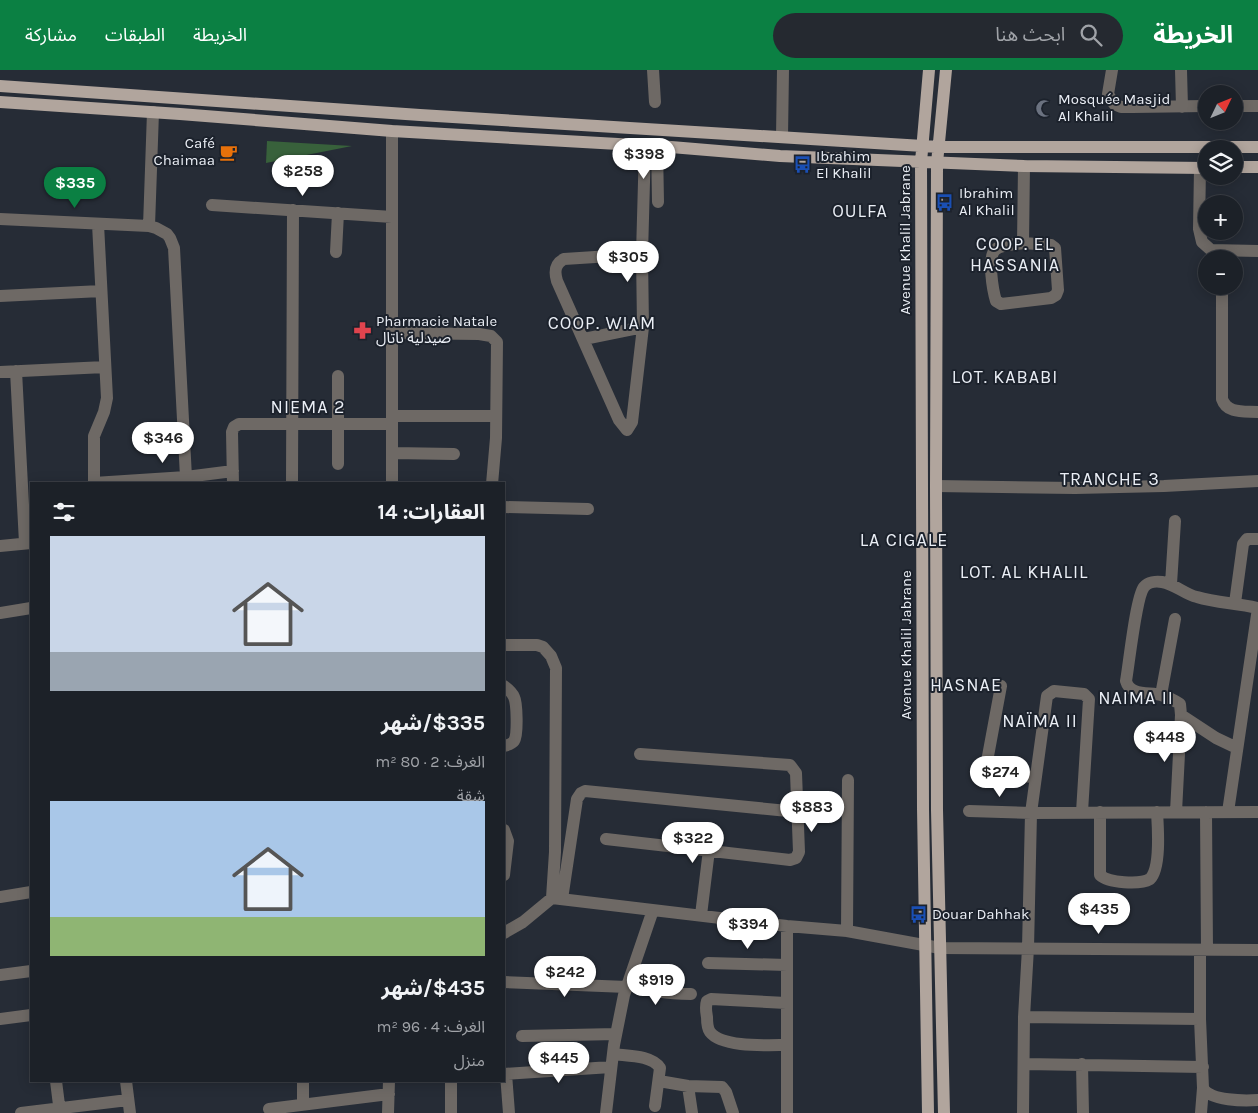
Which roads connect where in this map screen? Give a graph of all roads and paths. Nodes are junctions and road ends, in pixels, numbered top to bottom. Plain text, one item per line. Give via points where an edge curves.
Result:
1 (653, 70) edge
2 (784, 70) edge
3 (929, 70) edge
4 (946, 70) edge
5 (1112, 70) edge
6 (1181, 70) edge
7 (0, 86) edge
8 (0, 102) edge
9 (655, 102) dead end
10 (1198, 106) edge
11 (1243, 106) edge
12 (1258, 106) edge
13 (1182, 107) junction
14 (153, 112) junction
15 (392, 131) junction
16 (782, 137) junction
17 (651, 146) junction
18 (922, 146) junction
19 (939, 147) junction
20 (1258, 147) edge
21 (921, 162) junction
22 (938, 163) junction
23 (1024, 166) junction
24 (1243, 167) edge
25 (1258, 167) edge
26 (1198, 168) edge
27 (1202, 185) edge
28 (658, 202) dead end
29 (212, 205) dead end
30 (293, 210) junction
31 (338, 213) junction
32 (392, 217) junction
33 (0, 219) edge
34 (98, 224) junction
35 (149, 226) junction
36 (1023, 243) junction
37 (1211, 250) edge
38 (1258, 251) edge
39 (336, 252) dead end
40 (1243, 253) edge
41 (642, 254) junction
42 (101, 291) junction
43 (1222, 295) edge
44 (0, 296) edge
45 (643, 327) junction
46 (392, 333) junction
47 (584, 339) junction
48 (105, 367) junction
49 (16, 371) junction
50 (0, 372) edge
51 (338, 376) dead end
52 (1258, 412) edge
53 (496, 416) junction
54 (393, 420) junction
55 (292, 423) junction
56 (338, 423) junction
57 (393, 452) junction
58 (454, 454) dead end
59 (338, 464) dead end
60 (186, 477) junction
61 (233, 478) edge
62 (1258, 481) edge
63 (94, 482) edge
64 (109, 482) edge
65 (292, 482) edge
66 (392, 482) edge
67 (492, 482) edge
68 (936, 486) junction
69 (505, 507) edge
70 (588, 509) dead end
71 (1175, 521) dead end
72 (1258, 539) edge
73 (28, 543) edge
74 (0, 546) edge
75 (1171, 584) junction
76 (1235, 603) junction
77 (30, 608) edge
78 (1258, 608) edge
79 (0, 613) edge
80 (1175, 619) dead end
81 (505, 645) edge
82 (1001, 686) dead end
83 (505, 687) edge
84 (1161, 695) junction
85 (1181, 715) junction
86 (505, 746) edge
87 (1237, 748) junction
88 (640, 754) dead end
89 (1036, 777) junction
90 (848, 780) dead end
91 (969, 811) dead end
92 (798, 812) junction
93 (1082, 812) junction
94 (1100, 812) junction
95 (1157, 812) junction
96 (1176, 812) junction
97 (1206, 812) junction
98 (1228, 812) junction
99 (1258, 812) edge
100 (1031, 813) junction
101 (505, 833) edge
102 (606, 839) dead end
103 (709, 850) junction
104 (505, 866) edge
105 (30, 892) edge
106 (0, 897) edge
107 (557, 898) junction
108 (653, 910) junction
109 (701, 915) junction
110 (787, 926) junction
111 (847, 931) junction
112 (505, 932) edge
113 (924, 946) junction
114 (940, 948) junction
115 (1028, 948) junction
116 (1203, 950) junction
117 (1258, 950) edge
118 (708, 963) dead end
119 (787, 965) junction
120 (30, 970) edge
121 (0, 975) edge
122 (505, 982) edge
123 (628, 984) junction
124 (691, 994) dead end
125 (786, 1003) junction
126 (30, 1015) edge
127 (1024, 1017) junction
128 (0, 1019) edge
129 (1200, 1019) junction
130 (616, 1034) junction
131 (522, 1036) dead end
132 (787, 1045) junction
133 (612, 1060) junction
134 (1025, 1064) junction
135 (1082, 1064) junction
136 (1203, 1067) junction
137 (505, 1074) edge
138 (659, 1081) junction
139 (56, 1082) edge
140 (126, 1082) edge
141 (303, 1082) edge
142 (451, 1082) edge
143 (688, 1086) junction
144 (389, 1088) edge
145 (1203, 1088) junction
146 (1258, 1100) edge
147 (303, 1103) junction
148 (655, 1106) dead end
149 (129, 1107) edge
150 (1237, 1107) edge
151 (269, 1109) dead end
152 (60, 1111) edge
153 (21, 1113) edge
154 (388, 1113) edge
155 (451, 1113) edge
156 (509, 1113) edge
157 (606, 1113) edge
158 (692, 1113) edge
159 (734, 1113) edge
160 (787, 1113) edge
161 (928, 1113) edge
162 (944, 1113) edge
163 (1023, 1113) edge
164 (1083, 1113) edge
165 (1201, 1113) edge

1 - 9 street
2 - 16 street
3 - 18 main road, Avenue Khalil Jabrane
4 - 19 main road, Avenue Khalil Jabrane
5 - 13 street via 1108,94 1114,104 1121,107
6 - 13 street
7 - 16 main road
8 - 14 main road
10 - 13 street
11 - 12 street
14 - 15 main road
14 - 35 street
15 - 17 main road
15 - 32 street
16 - 18 main road
17 - 21 main road
17 - 28 street
17 - 41 street
18 - 19 main road
18 - 21 main road, Avenue Khalil Jabrane
19 - 20 main road
19 - 22 main road, Avenue Khalil Jabrane
21 - 22 main road
21 - 113 main road, Avenue Khalil Jabrane
22 - 23 main road
22 - 68 main road, Avenue Khalil Jabrane
23 - 26 main road
23 - 36 street
24 - 25 main road
27 - 37 street via 1200,238
29 - 30 street
30 - 31 street
30 - 55 street
31 - 32 street
31 - 39 street
32 - 46 street
33 - 34 street
34 - 35 street
34 - 42 street
35 - 60 street via 167,234 174,248
36 - 36 street via 1054,248 1058,290 1052,298 1000,304 994,293 993,254 998,248
38 - 40 street
41 - 45 street
41 - 47 street via 564,259 557,264 557,280
42 - 44 street
42 - 48 street
43 - 52 street via 1222,399 1230,409
45 - 47 street
45 - 47 street via 632,422 627,430 619,420
46 - 53 street via 490,336 498,348
46 - 54 street
48 - 49 street
48 - 63 street via 106,405 93,442
49 - 50 street
49 - 73 street
51 - 56 street
53 - 54 street
53 - 67 street
54 - 56 street
54 - 57 street
55 - 56 street
55 - 61 street via 236,425 232,432
55 - 65 street
56 - 59 street
57 - 58 street
57 - 66 street
60 - 61 street
60 - 64 street
62 - 68 street via 1164,486
68 - 114 main road, Avenue Khalil Jabrane
69 - 70 street
71 - 75 street
72 - 76 street via 1247,539 1243,544
73 - 74 street
75 - 76 street via 1197,597
75 - 84 street via 1152,582 1146,584 1141,592 1126,681 1134,692
76 - 78 street
77 - 79 street
78 - 87 street
80 - 84 street
81 - 107 street via 544,647 556,668 554,852
82 - 89 street via 988,770 994,774
83 - 86 street via 515,699 516,735
84 - 85 street via 1180,704
85 - 87 street
85 - 96 street
87 - 98 street
88 - 92 street via 790,766 796,773
89 - 93 street via 1047,696 1054,691 1084,694 1089,699
89 - 100 street
90 - 111 street
91 - 100 street
92 - 103 street via 799,852 793,859
92 - 107 street via 585,791 577,799
93 - 94 street
93 - 100 street
94 - 95 street
94 - 95 street via 1100,875 1106,880 1140,883 1150,879 1154,872
95 - 96 street
96 - 97 street
97 - 98 street
97 - 116 street
98 - 99 street
100 - 115 street
101 - 104 street via 508,841
102 - 103 street
103 - 109 street
105 - 106 street
107 - 108 street
107 - 112 street
108 - 109 street
108 - 123 street
109 - 110 street
110 - 111 street
110 - 119 street
111 - 113 street
113 - 114 street
113 - 161 main road, Avenue Khalil Jabrane
114 - 115 street
114 - 162 main road, Avenue Khalil Jabrane
115 - 116 street
115 - 127 street
116 - 117 street
116 - 129 street
118 - 119 street
119 - 125 street
120 - 121 street
122 - 123 street
123 - 124 street via 659,993
123 - 130 street
125 - 132 street
125 - 132 street via 710,999 705,1007 708,1028 715,1036 746,1045
126 - 128 street
127 - 129 street
127 - 134 street
129 - 136 street
130 - 131 street
130 - 133 street
132 - 160 street
133 - 137 street
133 - 138 street via 654,1062 660,1068
133 - 157 street
134 - 135 street
134 - 163 street
135 - 136 street
135 - 164 street
136 - 145 street
137 - 156 street
138 - 143 street
138 - 148 street
139 - 152 street
140 - 149 street
141 - 147 street
142 - 155 street
143 - 158 street
143 - 159 street via 722,1087
144 - 147 street
144 - 154 street
145 - 150 street
145 - 165 street
146 - 150 street
147 - 151 street
149 - 152 street
152 - 153 street

